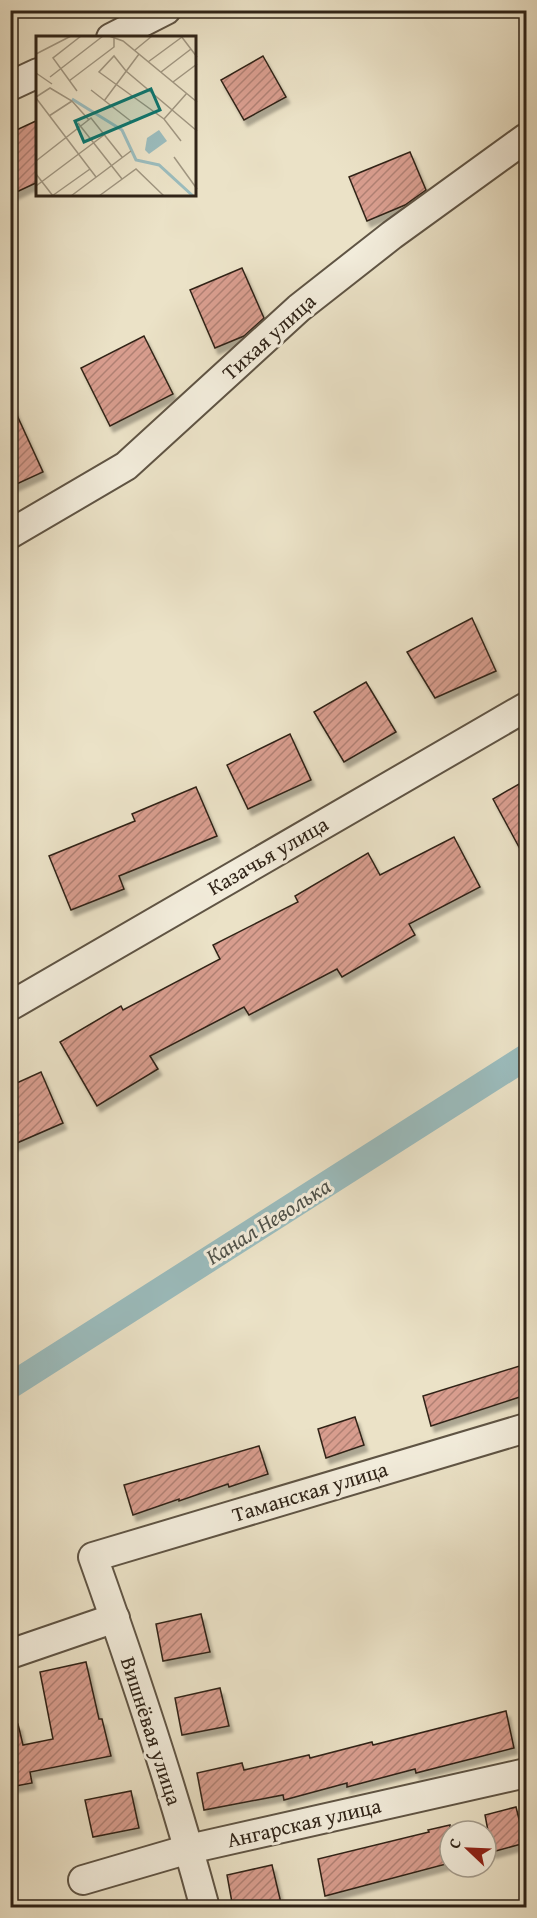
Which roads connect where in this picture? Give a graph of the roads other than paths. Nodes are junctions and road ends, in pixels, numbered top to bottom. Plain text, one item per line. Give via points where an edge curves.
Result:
1 (166, 10) edge
2 (115, 36) edge
3 (36, 74) edge
4 (10, 86) edge
5 (526, 138) edge
6 (10, 534) edge
7 (526, 707) edge
8 (10, 1006) edge
9 (526, 1428) edge
10 (93, 1557) joint
11 (115, 1618) junction
12 (10, 1654) edge
13 (526, 1773) edge
14 (189, 1849) junction
15 (83, 1880) dead end
16 (205, 1908) edge

1 - 2 street
3 - 4 street
5 - 6 street, Тихая улица via 299,308 126,466
7 - 8 street, Казачья улица
9 - 10 street, Таманская улица
10 - 11 street, Вишнёвая улица
11 - 12 street
11 - 14 street, Вишнёвая улица
13 - 14 street, Ангарская улица
14 - 15 street, Ангарская улица
14 - 16 street, Вишнёвая улица

